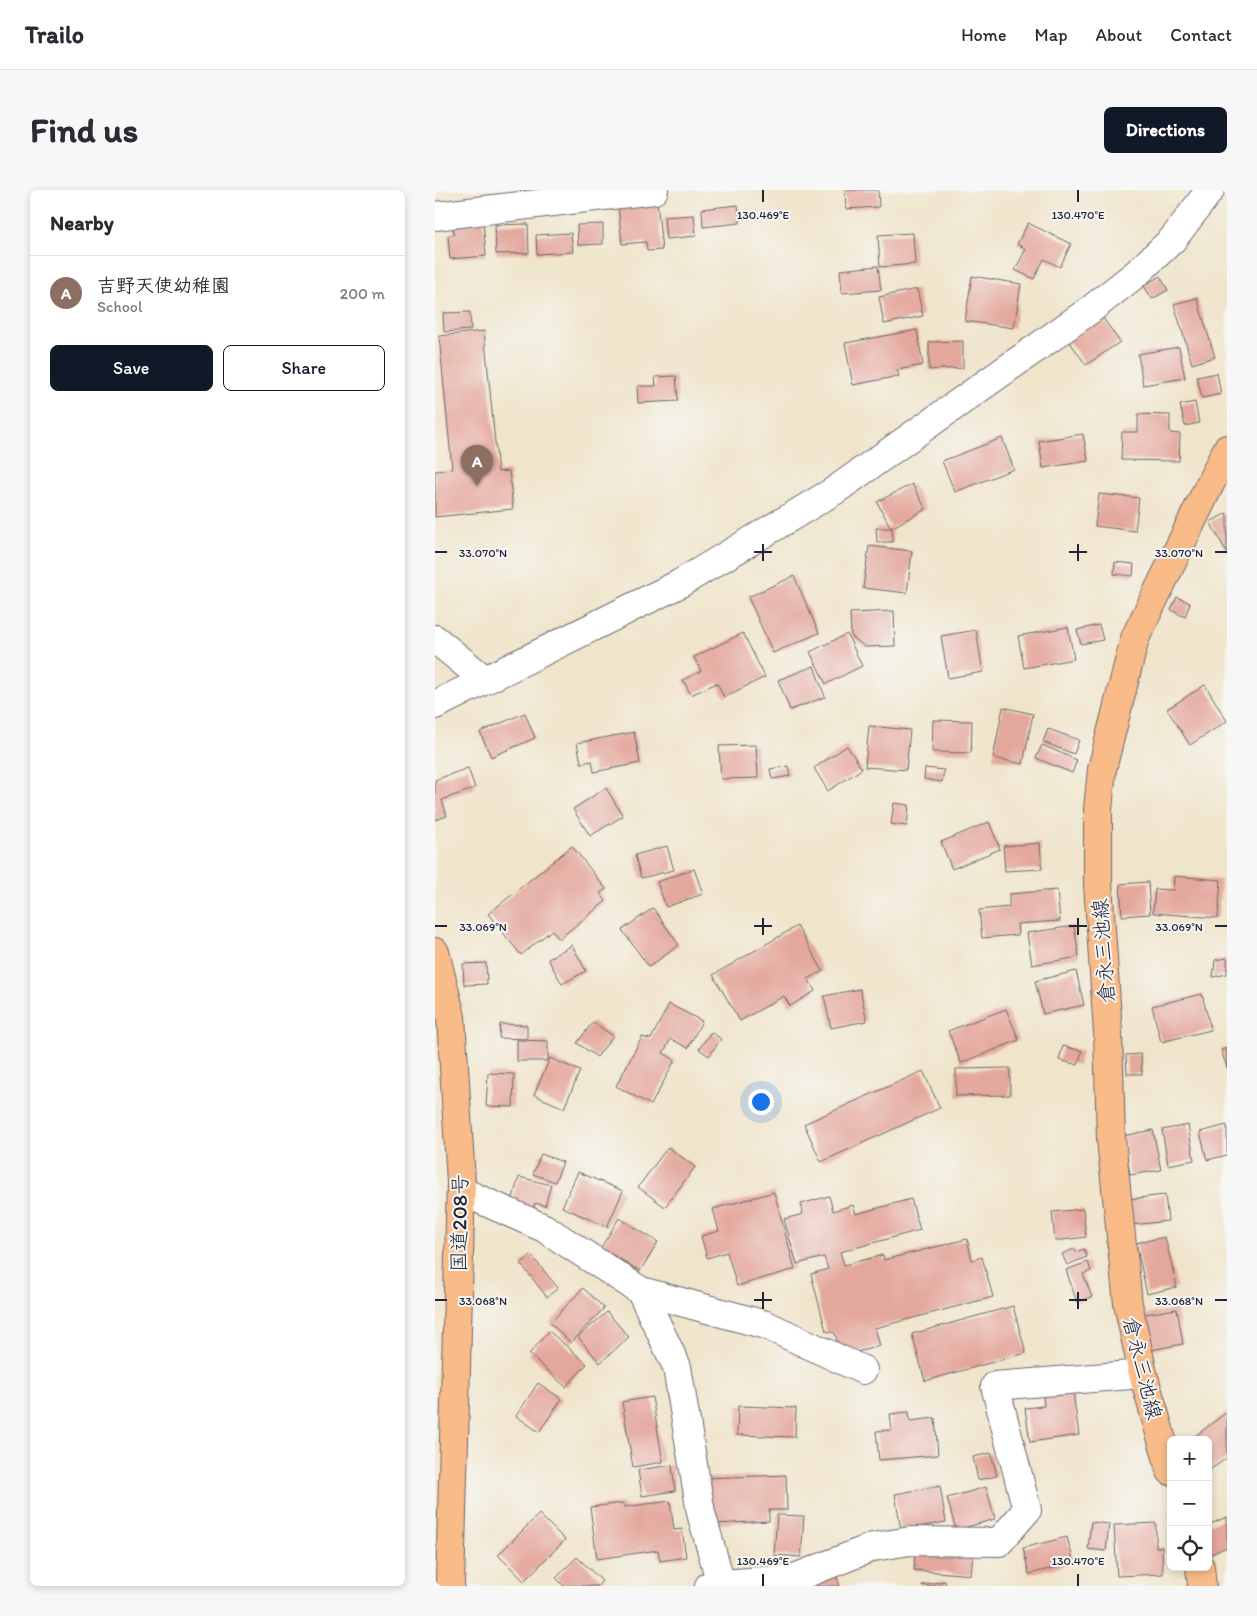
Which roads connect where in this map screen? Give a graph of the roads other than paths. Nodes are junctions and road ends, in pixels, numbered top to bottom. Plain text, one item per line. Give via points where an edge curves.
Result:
1 (654, 190) edge
2 (1210, 190) edge
3 (435, 216) edge
4 (1227, 449) edge
5 (435, 639) edge
6 (484, 679) junction
7 (435, 705) edge
8 (435, 952) edge
9 (461, 1192) junction
10 (641, 1291) junction
11 (863, 1370) dead end
12 (1143, 1374) junction
13 (1167, 1457) edge
14 (1200, 1571) edge
15 (715, 1585) edge
16 (450, 1586) edge
17 (1202, 1586) edge

1 - 3 street
2 - 6 street via 1173,239 1137,273 1097,305 834,491 679,584
4 - 12 main road, 倉永三池線 via 1135,638 1102,768 1098,809 1098,883 1111,1140 1128,1304
5 - 6 street
6 - 7 street
8 - 9 main road, 国道208号 via 451,1017
9 - 10 street via 544,1228
9 - 16 main road, 国道208号
10 - 11 street via 766,1325
10 - 15 street via 677,1367
12 - 13 main road, 倉永三池線
12 - 15 street via 995,1386 1027,1510 999,1542 910,1541 873,1547 792,1579
14 - 17 main road

